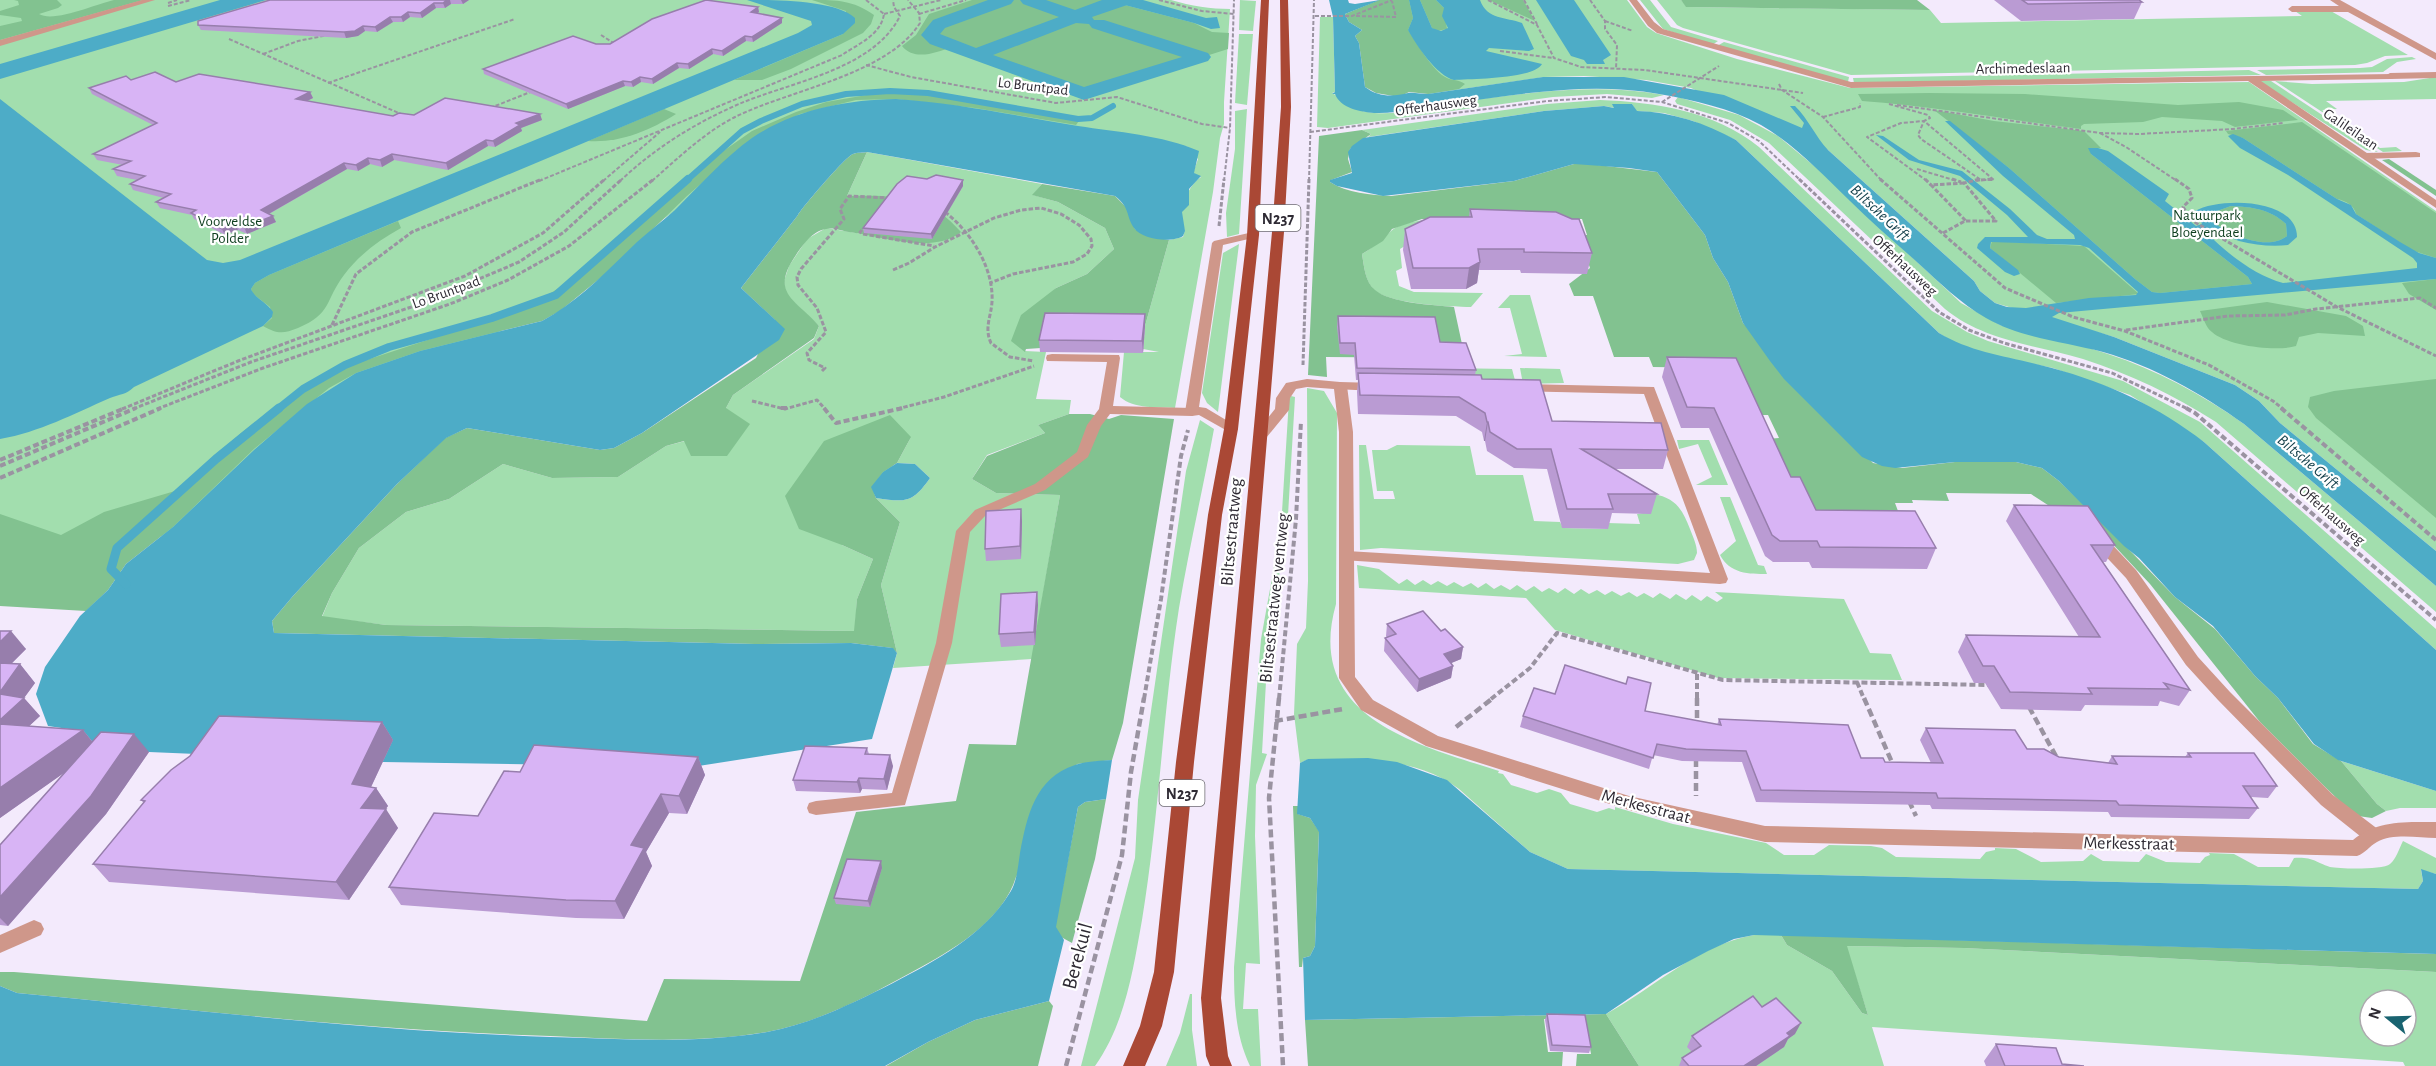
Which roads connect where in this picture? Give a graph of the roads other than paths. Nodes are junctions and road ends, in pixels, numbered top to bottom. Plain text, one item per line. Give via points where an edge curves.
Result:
1 (151, 0) edge
2 (1265, 0) edge
3 (1284, 0) edge
4 (1633, 0) edge
5 (2342, 4) edge
6 (2289, 8) dead end
7 (0, 43) edge
8 (2436, 57) edge
9 (2436, 75) edge
10 (2250, 78) junction
11 (2416, 155) dead end
12 (2365, 156) junction
13 (2436, 205) edge
14 (1253, 235) junction
15 (1052, 358) dead end
16 (1340, 386) junction
17 (1394, 387) edge
18 (1513, 388) edge
19 (1106, 410) junction
20 (1192, 411) junction
21 (1231, 429) junction
22 (1261, 435) junction
23 (2101, 542) edge
24 (1347, 556) junction
25 (816, 808) dead end
26 (2436, 830) edge
27 (2372, 835) junction
28 (34, 928) dead end
29 (0, 944) edge
30 (1134, 1066) edge
31 (1221, 1066) edge

1 - 7 street
2 - 14 main road, Biltsestraatweg / N237
3 - 22 main road, Biltsestraatweg / N237 via 1286,108
4 - 10 street, Archimedeslaan via 1660,32 1851,86
5 - 6 street
5 - 8 street
9 - 10 street, Archimedeslaan
10 - 12 street, Galileïlaan
11 - 12 street
12 - 13 street, Galileïlaan
14 - 20 street via 1218,243
14 - 21 main road, Biltsestraatweg / N237
15 - 19 street via 1114,358
16 - 17 street
16 - 22 street via 1291,386 1286,390 1282,410
16 - 24 street, Merkesstraat via 1346,432
18 - 24 street via 1649,390 1720,579
19 - 20 street
19 - 25 street via 1094,425 1083,454 1040,487 980,513 963,531 944,643 899,800
20 - 21 street via 1201,411
21 - 30 main road, Biltsestraatweg / N237 via 1214,526 1164,972 1151,1026
22 - 31 main road, Biltsestraatweg / N237 via 1211,998
23 - 27 street via 2131,574 2192,660 2224,696 2327,800
24 - 27 street, Merkesstraat via 1347,678 1367,705 1432,741 1629,803 1765,834 2357,848
26 - 27 street, Merkesstraat via 2396,830
28 - 29 street

